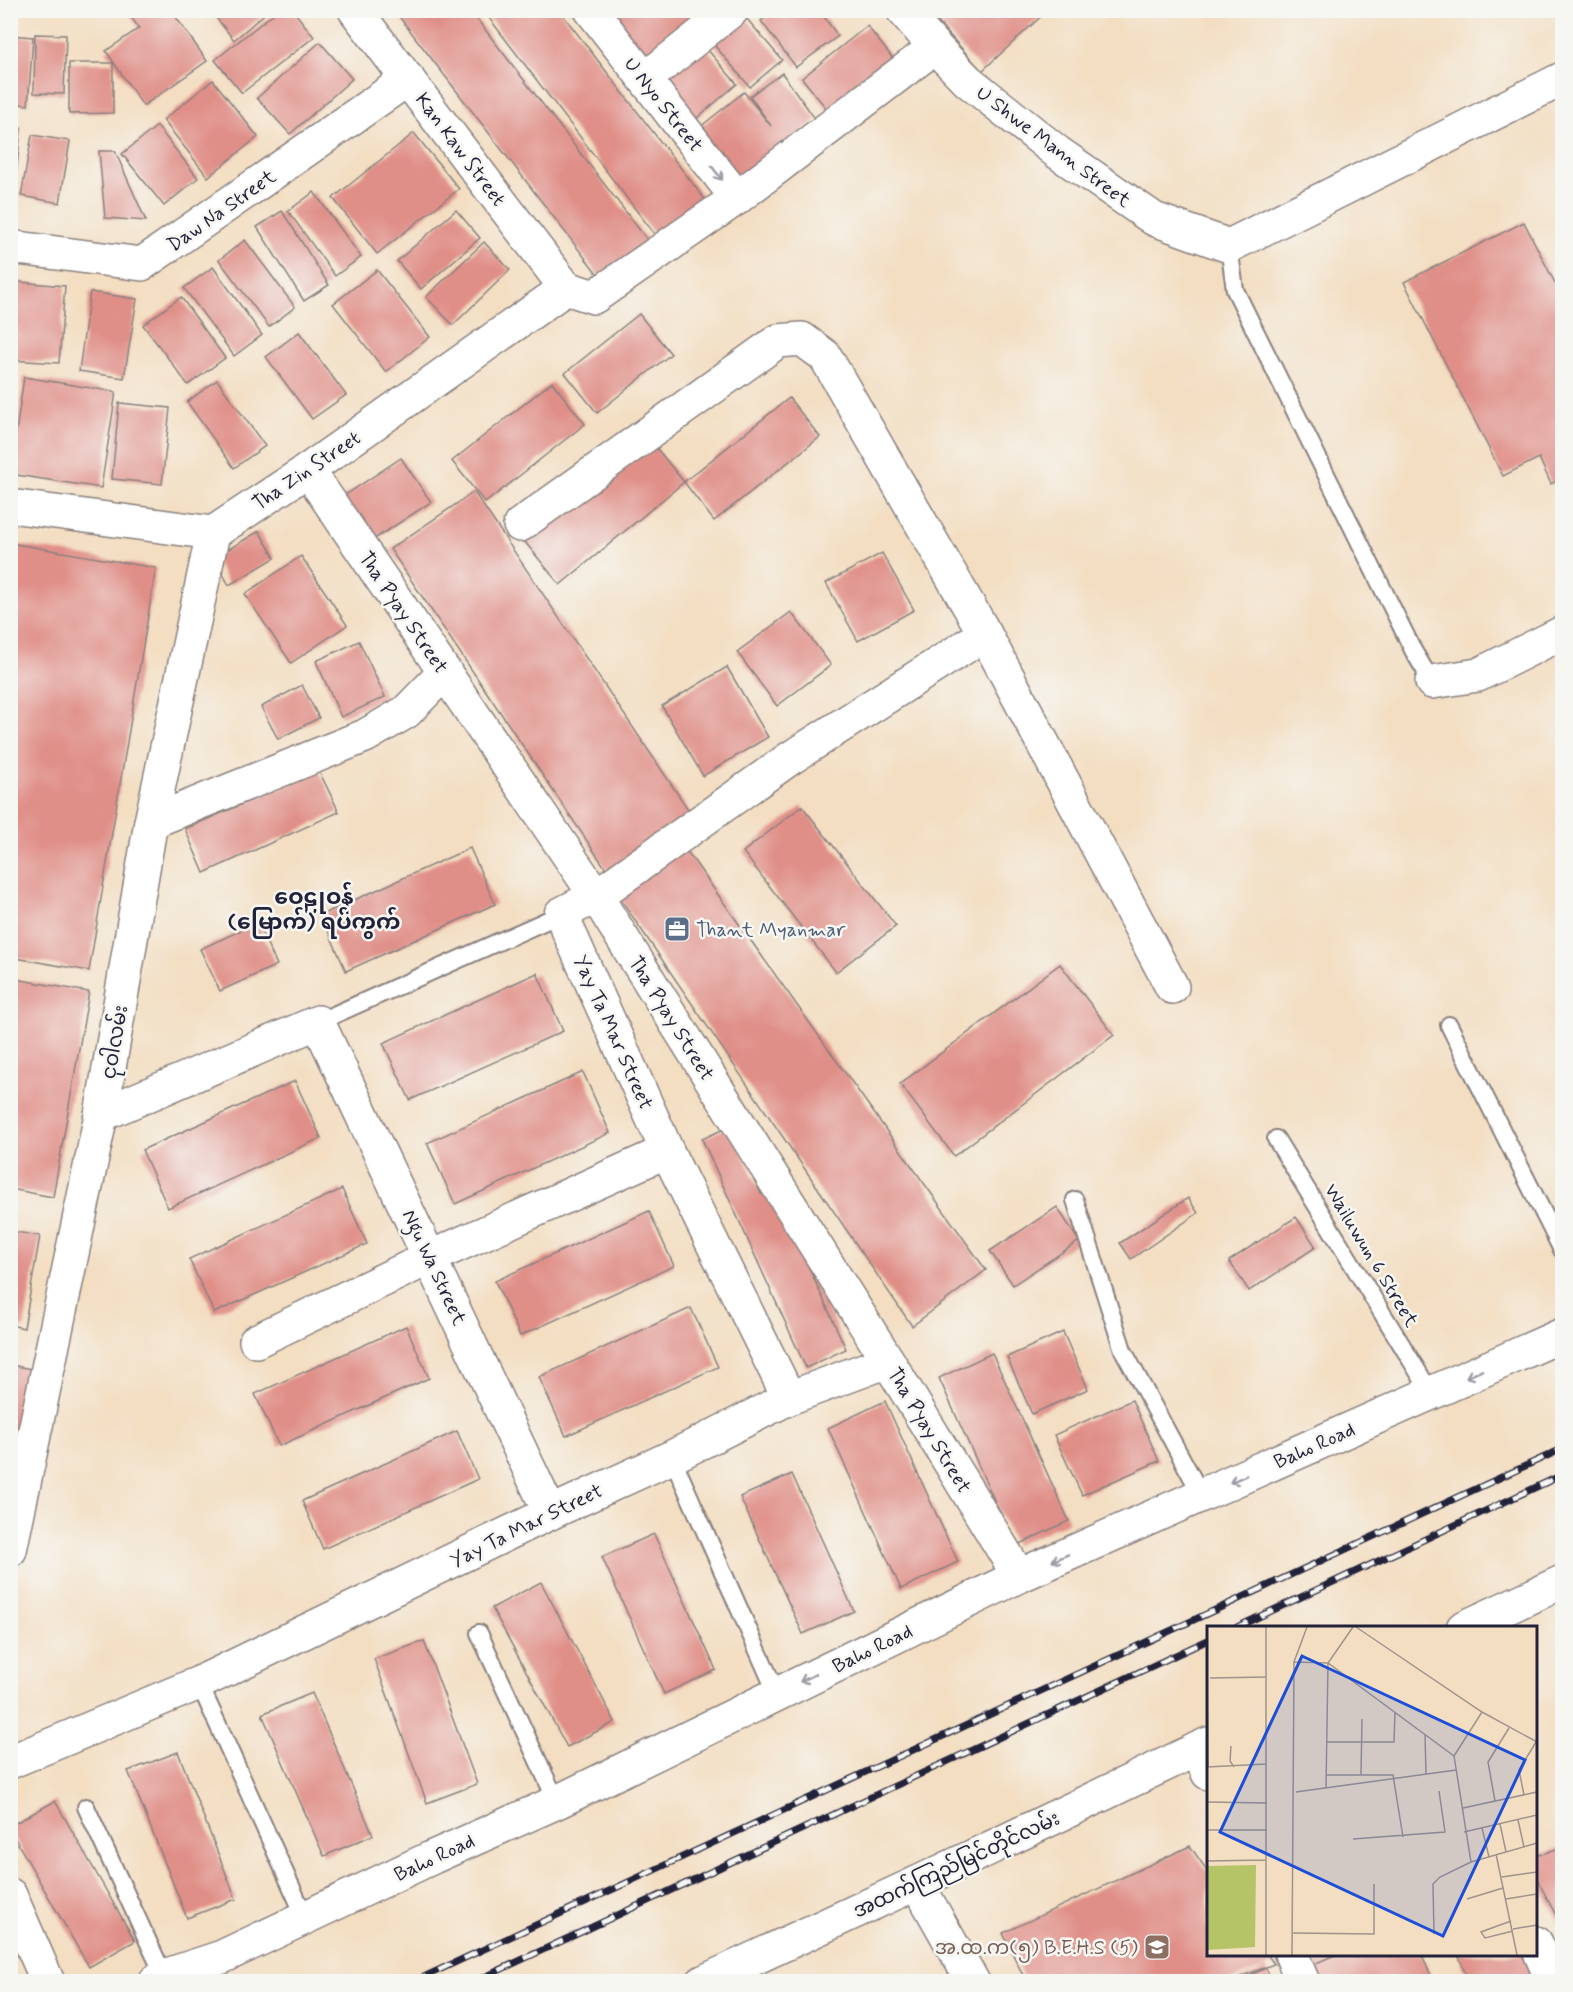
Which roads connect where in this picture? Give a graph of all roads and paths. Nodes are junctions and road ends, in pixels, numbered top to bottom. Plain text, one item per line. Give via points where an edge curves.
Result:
1 (355, 10) edge
2 (591, 10) edge
3 (732, 10) edge
4 (903, 10) edge
5 (935, 47) junction
6 (645, 79) junction
7 (1563, 79) edge
8 (408, 80) junction
9 (737, 198) junction
10 (1229, 246) junction
11 (10, 247) edge
12 (566, 288) junction
13 (308, 470) junction
14 (10, 506) edge
15 (520, 525) dead end
16 (213, 533) junction
17 (1563, 633) edge
18 (985, 634) junction
19 (445, 672) junction
20 (1432, 682) joint
21 (151, 822) junction
22 (596, 896) junction
23 (561, 914) junction
24 (1172, 987) dead end
25 (318, 1022) junction
26 (1449, 1025) dead end
27 (101, 1115) junction
28 (1276, 1138) dead end
29 (667, 1151) junction
30 (1075, 1200) dead end
31 (1563, 1250) edge
32 (430, 1257) junction
33 (1563, 1335) edge
34 (256, 1341) dead end
35 (888, 1361) junction
36 (1431, 1393) junction
37 (789, 1398) junction
38 (672, 1457) junction
39 (1202, 1496) junction
40 (550, 1513) junction
41 (10, 1550) edge
42 (1019, 1576) junction
43 (1563, 1582) edge
44 (1466, 1626) edge
45 (479, 1633) dead end
46 (199, 1683) junction
47 (777, 1694) junction
48 (1205, 1755) edge
49 (10, 1762) edge
50 (556, 1802) junction
51 (86, 1807) dead end
52 (917, 1883) junction
53 (10, 1895) edge
54 (305, 1917) junction
55 (1537, 1945) edge
56 (1292, 1956) edge
57 (160, 1978) edge
58 (48, 1982) edge
59 (703, 1982) edge
60 (973, 1982) edge
61 (1303, 1982) edge
62 (1553, 1982) edge

1 - 8 street, Kan Kaw Street
2 - 6 street, U Nyo Street
3 - 6 street
4 - 5 street, U Shwe Mann Street
5 - 9 street
5 - 10 street, U Shwe Mann Street via 968,81 1048,145 1154,219
6 -> 9 street, U Nyo Street
7 - 10 street
8 - 11 street, Daw Na Street via 142,264
8 - 12 street, Kan Kaw Street
9 - 12 street via 594,297
10 - 20 lane via 1235,290 1413,652
12 - 13 street, Tha Zin Street
13 - 16 street, Tha Zin Street
13 - 19 street, Tha Pyay Street
14 - 16 street
15 - 18 street via 778,340 802,339 825,356
16 - 21 street, ငုဝါလမ်း
17 - 20 street via 1478,675
18 - 22 street via 789,759
18 - 24 street
19 - 21 street via 406,712 365,736
19 - 22 street, Tha Pyay Street
21 - 27 street, ငုဝါလမ်း
22 - 23 street
22 - 35 street, Tha Pyay Street
23 - 25 lane
23 - 29 street, Yay Ta Mar Street
25 - 27 street
25 - 32 street, Ngu Wa Street
26 - 31 lane
27 - 41 street, ငုဝါလမ်း
28 - 36 lane, Wailuwun 6 Street
29 - 32 street
29 - 37 street, Yay Ta Mar Street
30 - 39 lane via 1123,1350
32 - 34 street
32 - 40 street, Ngu Wa Street
33 -> 36 street, Baho Road
35 - 37 street
35 - 42 street, Tha Pyay Street
36 -> 39 street, Baho Road
37 - 38 street, Yay Ta Mar Street
38 - 40 street, Yay Ta Mar Street
38 - 47 lane
39 -> 42 street, Baho Road
40 - 46 street, Yay Ta Mar Street
42 -> 47 street, Baho Road
43 - 44 street
45 - 50 lane
46 - 49 street, Yay Ta Mar Street
46 - 54 lane
47 - 50 street, Baho Road
48 - 52 street, အထက်ကြည်မြင်တိုင်လမ်း
50 - 54 street, Baho Road
51 - 57 lane
52 - 59 street, အထက်ကြည်မြင်တိုင်လမ်း
52 - 60 street
53 - 58 street
54 - 57 street, Baho Road via 222,1957
55 - 62 street
56 - 61 street

